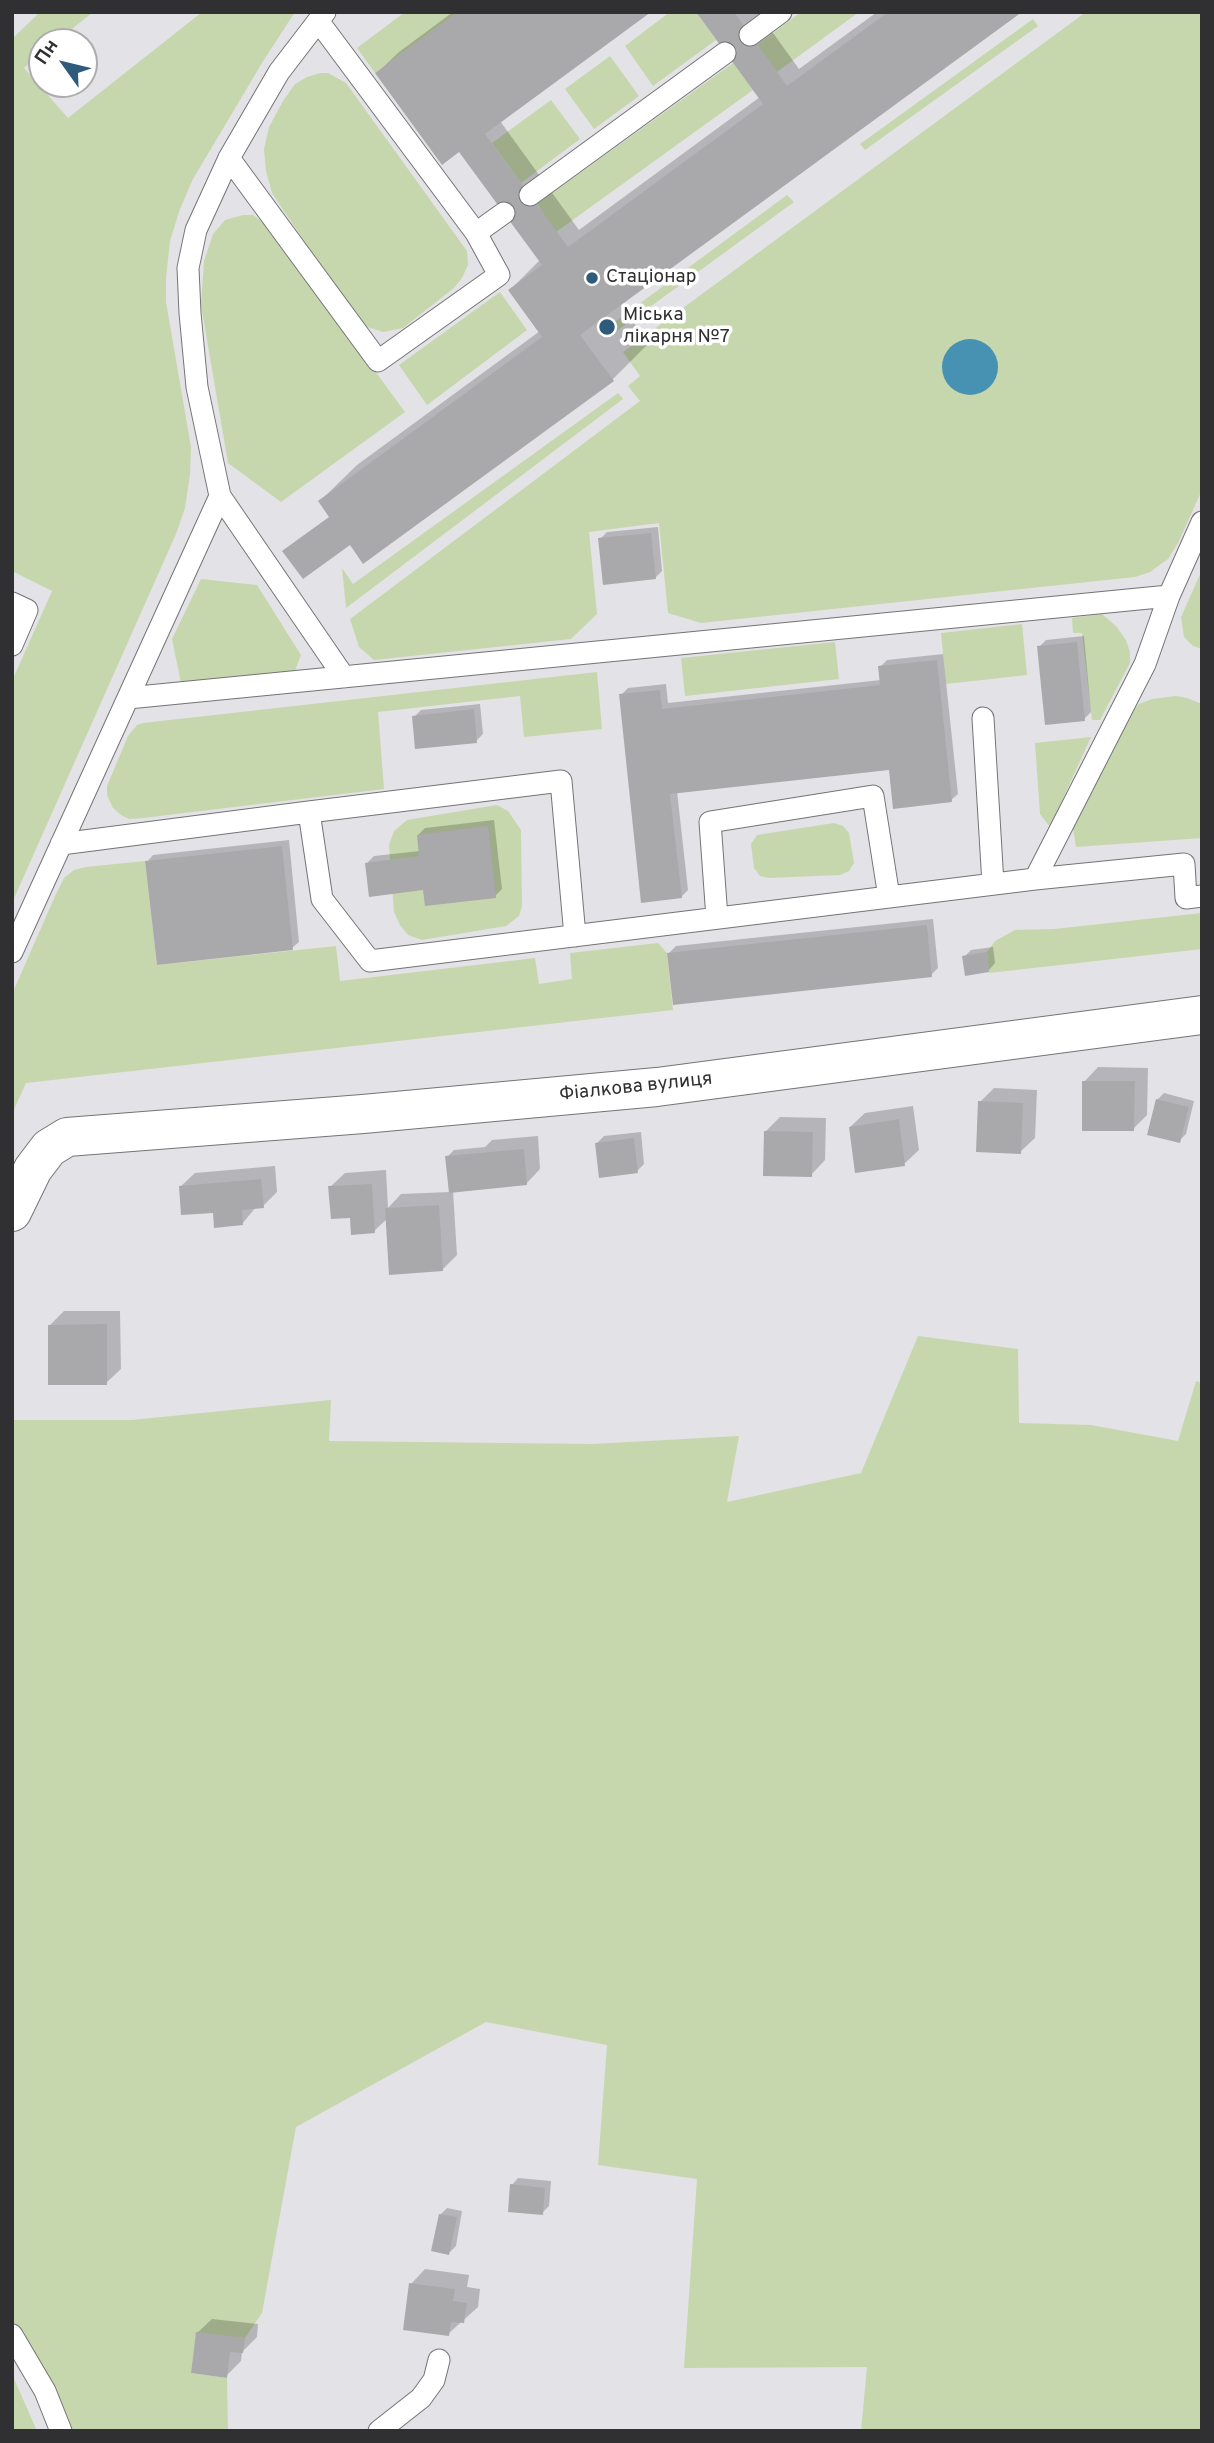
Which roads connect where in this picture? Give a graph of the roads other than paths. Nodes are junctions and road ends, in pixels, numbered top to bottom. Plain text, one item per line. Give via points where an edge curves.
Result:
1 (781, 12) edge
2 (322, 17) edge
3 (750, 34) dead end
4 (725, 52) dead end
5 (229, 158) junction
6 (530, 195) dead end
7 (504, 213) dead end
8 (476, 233) junction
9 (220, 496) junction
10 (1202, 522) edge
11 (1169, 596) junction
12 (12, 603) edge
13 (12, 645) edge
14 (344, 677) junction
15 (128, 698) junction
16 (983, 718) dead end
17 (309, 812) junction
18 (61, 844) junction
19 (1035, 879) junction
20 (993, 884) junction
21 (1202, 896) edge
22 (889, 897) junction
23 (717, 918) junction
24 (575, 936) junction
25 (12, 952) edge
26 (1202, 1015) edge
27 (12, 1212) edge
28 (12, 2335) edge
29 (439, 2360) dead end
30 (61, 2431) edge
31 (379, 2431) edge

1 - 3 lane
2 - 5 lane via 279,72
2 - 8 lane
4 - 6 lane
5 - 8 lane via 378,361 499,275
5 - 9 lane via 196,230 188,268 197,387
7 - 8 lane
9 - 14 lane
9 - 15 lane
10 - 11 lane
11 - 14 lane
11 - 19 lane via 1145,664
12 - 13 lane via 27,610
14 - 15 lane
15 - 18 lane
16 - 20 lane
17 - 18 lane
17 - 24 lane via 322,899 370,961
17 - 24 lane via 561,781
18 - 25 lane
19 - 20 lane
19 - 21 lane via 1184,864 1186,898
20 - 22 lane
22 - 23 lane
22 - 23 lane via 873,796 710,822
23 - 24 lane
26 - 27 street, Фіалкова вулиця via 657,1087 67,1137 49,1147
28 - 30 lane via 45,2391
29 - 31 lane via 434,2380 421,2398

